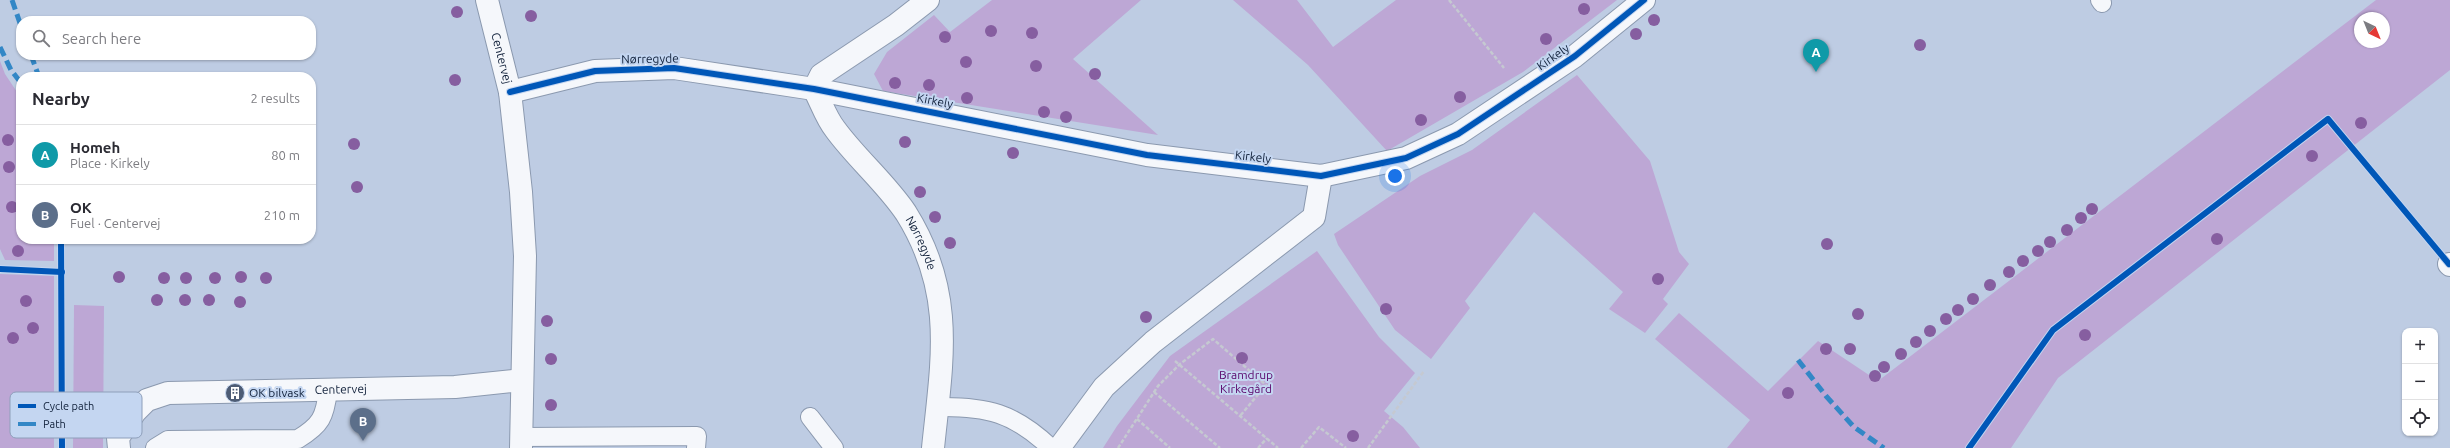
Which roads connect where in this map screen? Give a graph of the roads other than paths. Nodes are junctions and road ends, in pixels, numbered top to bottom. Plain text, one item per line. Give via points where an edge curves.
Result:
1 (487, 0) edge
2 (928, 0) edge
3 (1644, 0) edge
4 (814, 89) junction
5 (510, 92) junction
6 (1321, 176) junction
7 (522, 380) junction
8 (328, 390) junction
9 (142, 405) edge
10 (937, 407) junction
11 (810, 417) dead end
12 (118, 438) edge
13 (521, 443) edge
14 (119, 448) edge
15 (156, 448) edge
16 (696, 448) edge
17 (834, 448) edge
18 (932, 448) edge
19 (1051, 448) edge
20 (1059, 448) edge

1 - 5 street, Centervej
2 - 4 street via 896,25 821,75
3 - 6 street, Kirkely via 1575,56 1458,134 1406,158
4 - 5 street, Nørregyde via 674,68 595,71
4 - 6 street, Kirkely via 1147,155
4 - 10 street, Nørregyde via 834,128 905,212 925,250 940,297 943,348
5 - 7 street, Centervej via 525,256
6 - 20 street via 1314,217 1153,342 1104,387
7 - 8 street, Centervej via 455,387
7 - 13 street, Centervej
8 - 9 street, Centervej via 168,393 147,400
8 - 15 lane via 326,410 316,428 298,439 168,440
10 - 18 street, Nørregyde
10 - 19 lane via 970,406 1002,414 1032,430
11 - 17 lane
12 - 14 street, Centervej
13 - 16 lane via 697,436

